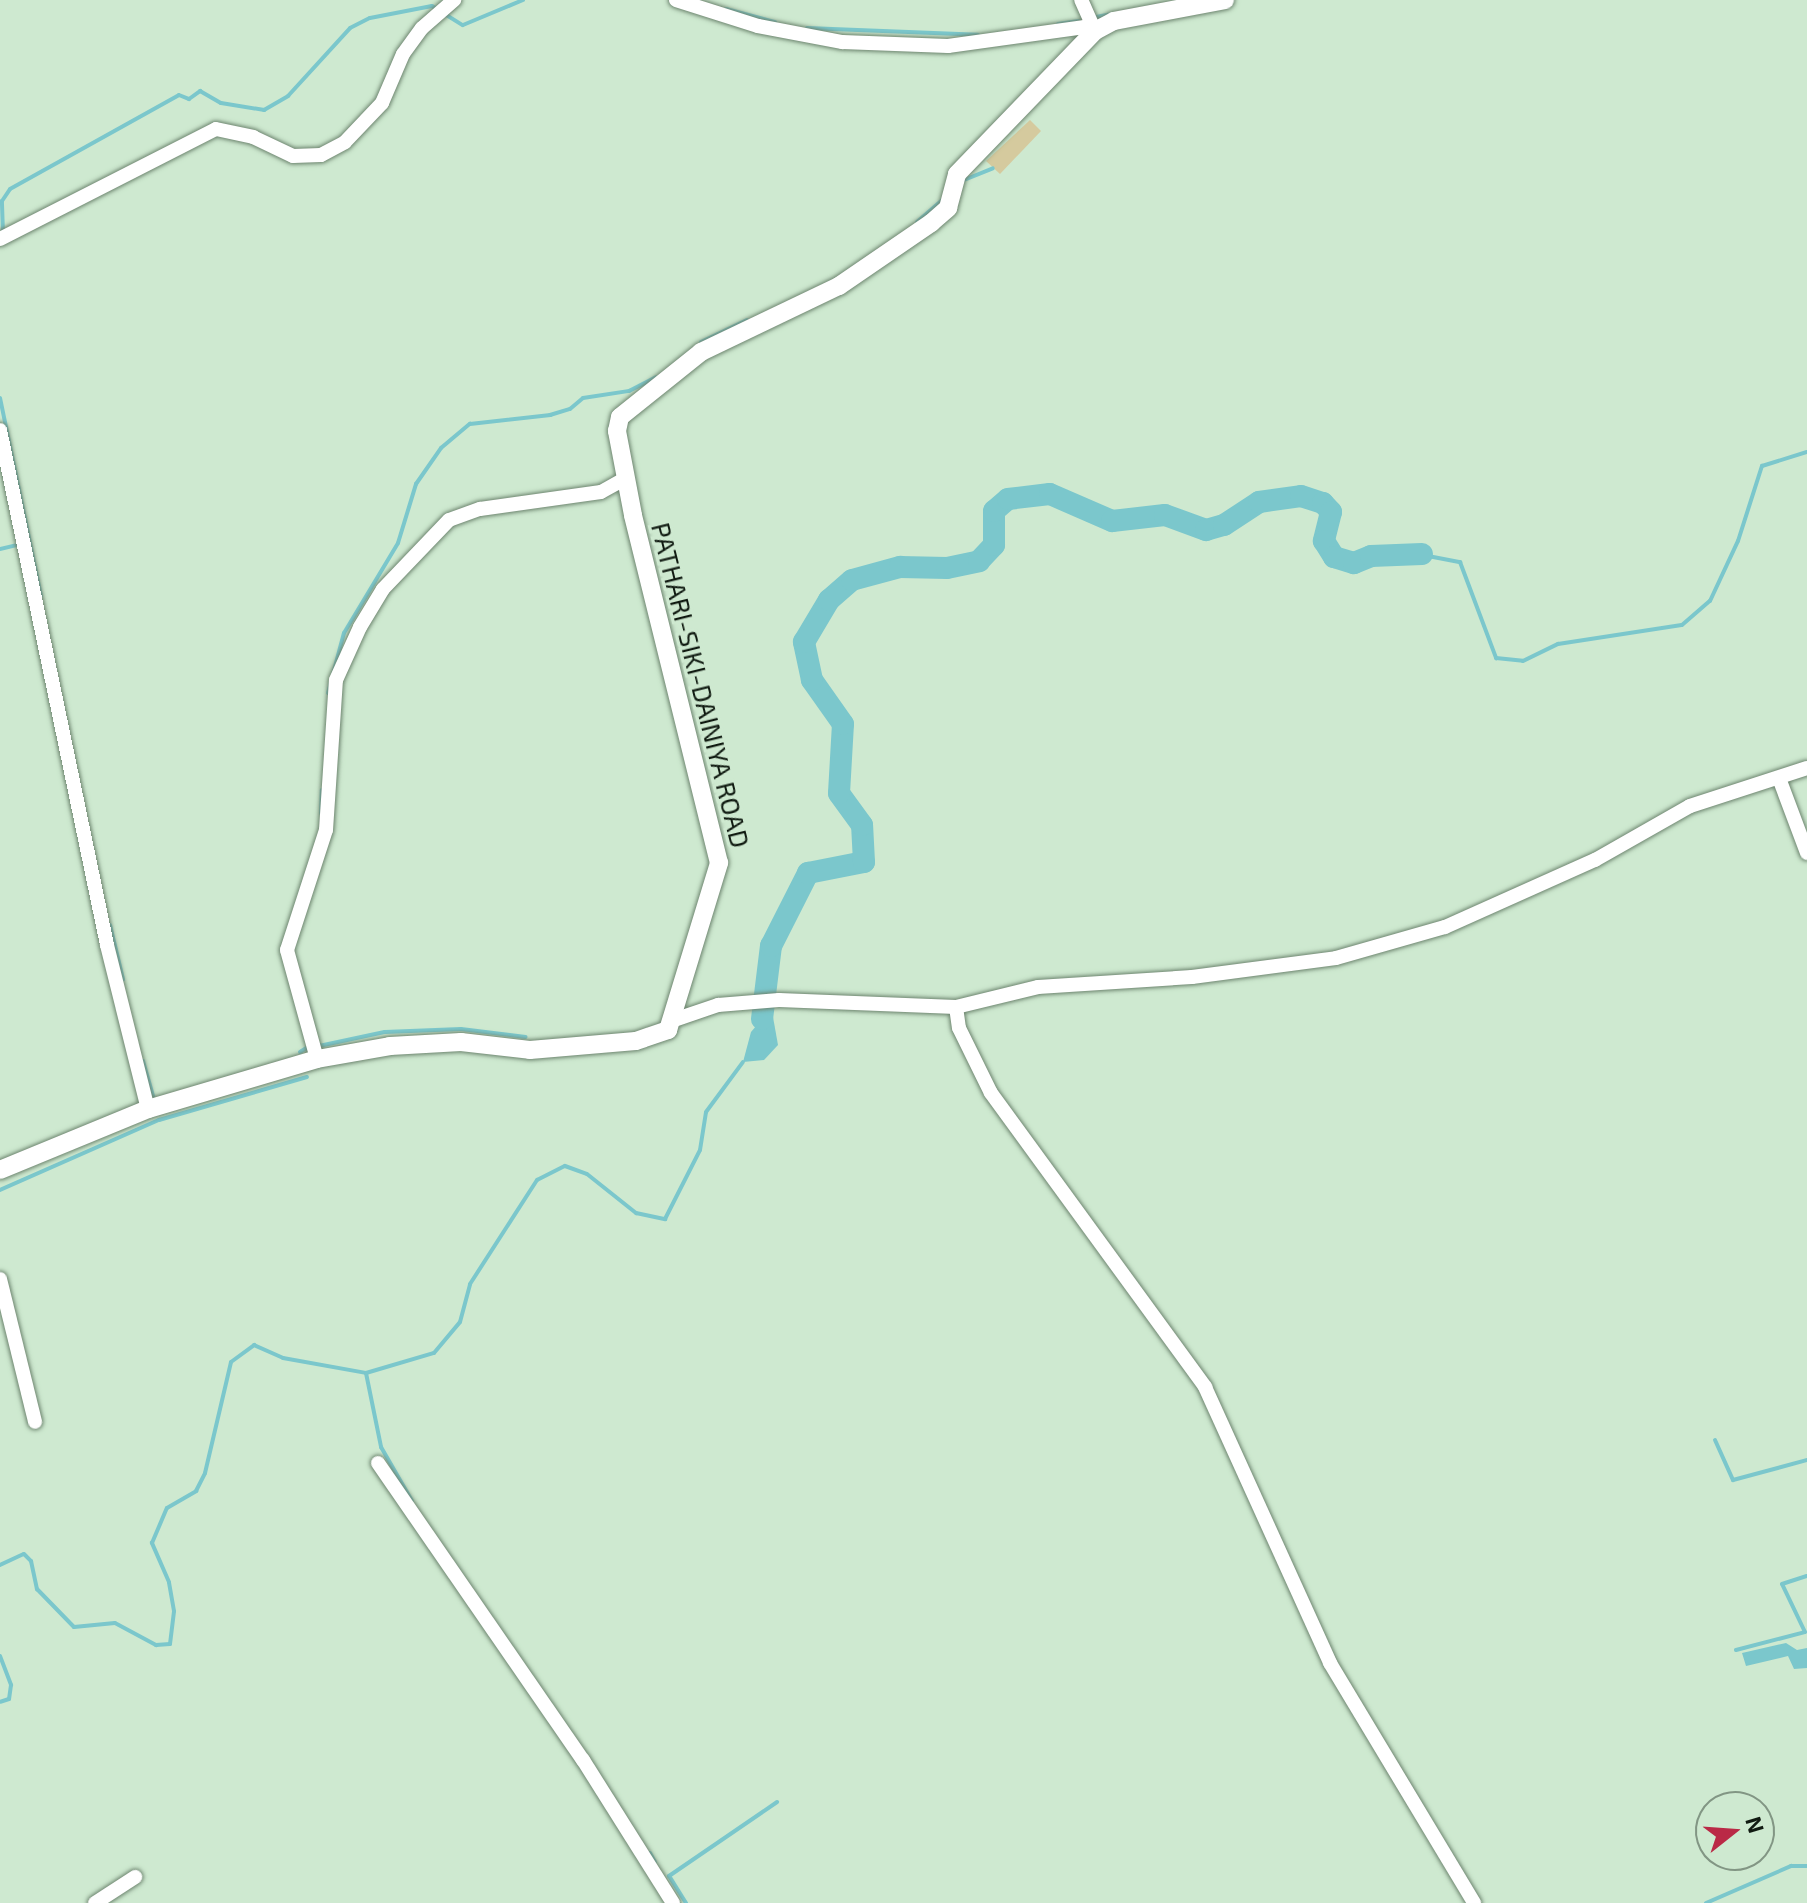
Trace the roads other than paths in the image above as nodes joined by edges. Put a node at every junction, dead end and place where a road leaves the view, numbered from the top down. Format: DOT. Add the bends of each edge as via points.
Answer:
graph roads {
  1 [pos="454,0"];
  2 [pos="676,0"];
  3 [pos="1081,0"];
  4 [pos="1225,0"];
  5 [pos="1095,31"];
  6 [pos="0,239"];
  7 [pos="0,430"];
  8 [pos="626,478"];
  9 [pos="1807,768"];
  10 [pos="1779,778"];
  11 [pos="1807,853"];
  12 [pos="956,1007"];
  13 [pos="671,1021"];
  14 [pos="317,1059"];
  15 [pos="148,1109"];
  16 [pos="0,1170"];
  17 [pos="0,1279"];
  18 [pos="35,1422"];
  19 [pos="378,1463"];
  20 [pos="135,1877"];
  21 [pos="95,1903"];
  22 [pos="673,1903"];
  23 [pos="1474,1903"];
  1 -- 6 [label="street" via="422,28 403,54 382,103 345,142 321,155 293,156 253,137 216,129"];
  2 -- 5 [label="street" via="758,26 842,42 948,46 1085,27"];
  3 -- 5 [label="street"];
  4 -- 5 [label="main road, PATHARI-SIKI-DAINIYA ROAD" via="1114,21"];
  5 -- 8 [label="main road, PATHARI-SIKI-DAINIYA ROAD" via="957,174 948,208 931,223 839,286 701,352 629,405 617,431"];
  7 -- 15 [label="street" via="107,945"];
  8 -- 13 [label="main road, PATHARI-SIKI-DAINIYA ROAD" via="719,863"];
  8 -- 14 [label="street" via="614,489 480,509 449,520 392,579 360,627 336,680 326,830 287,950"];
  9 -- 10 [label="street"];
  10 -- 11 [label="street"];
  10 -- 12 [label="street" via="1690,806 1560,876 1445,927 1385,945 1336,958 1192,977 1038,987"];
  12 -- 13 [label="street" via="779,1000 718,1005"];
  12 -- 23 [label="street" via="959,1028 991,1093 1205,1387 1330,1663"];
  13 -- 14 [label="main road" via="668,1030 636,1041 530,1050 461,1042 422,1044"];
  14 -- 15 [label="main road"];
  15 -- 16 [label="main road"];
  17 -- 18 [label="street"];
  19 -- 22 [label="street" via="583,1760"];
  20 -- 21 [label="street"];
}
